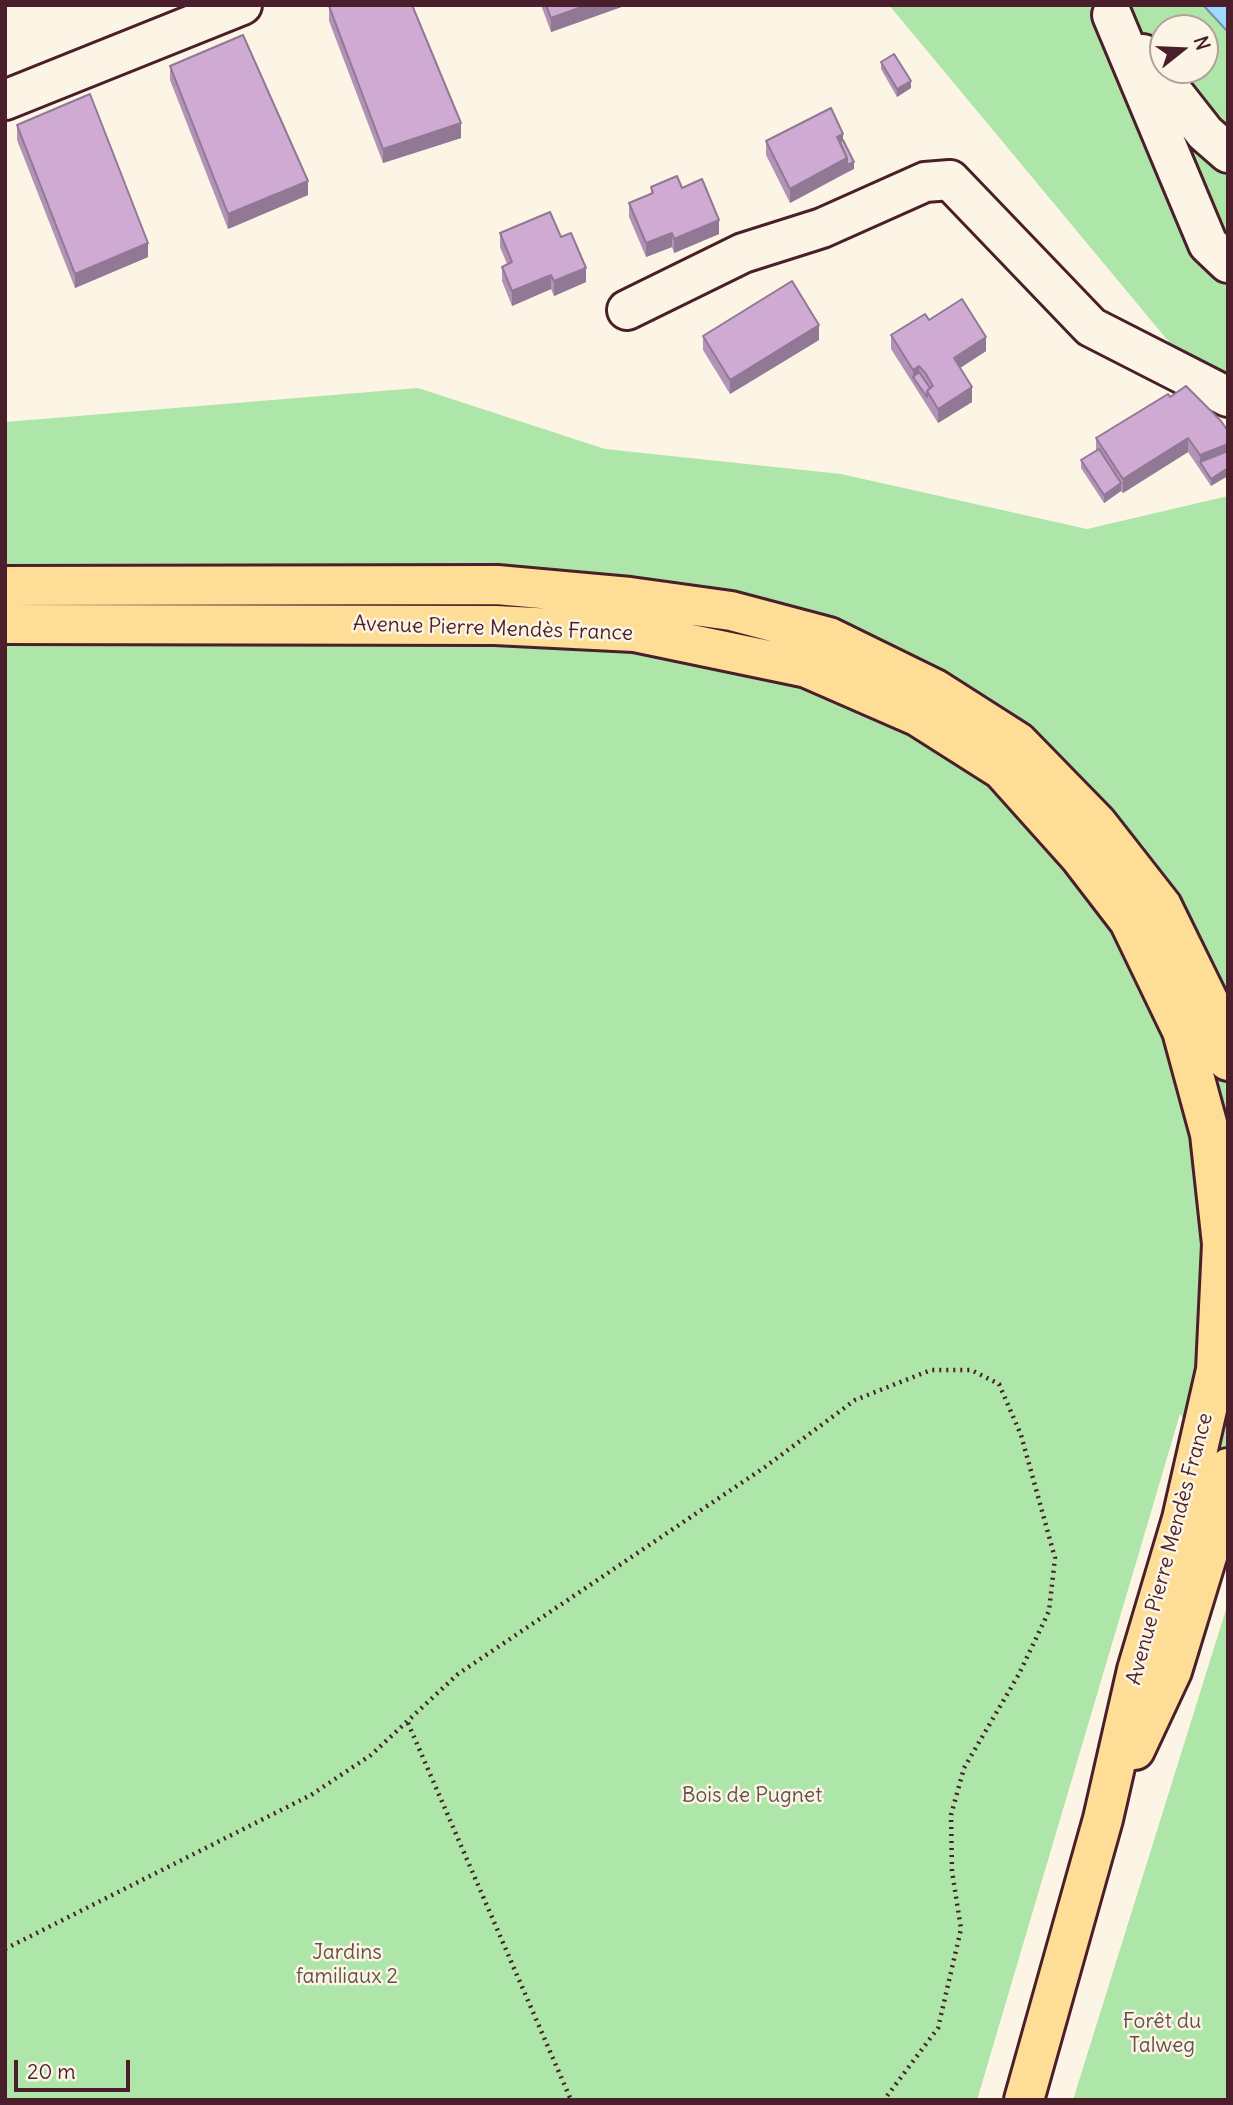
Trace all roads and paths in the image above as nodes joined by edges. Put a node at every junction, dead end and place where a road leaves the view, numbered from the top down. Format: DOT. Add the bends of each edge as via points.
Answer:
graph roads {
  1 [pos="242,5"];
  2 [pos="1108,10"];
  3 [pos="5,100"];
  4 [pos="1228,153"];
  5 [pos="1228,263"];
  6 [pos="627,310"];
  7 [pos="1228,397"];
  8 [pos="5,586"];
  9 [pos="5,624"];
  10 [pos="1228,1061"];
  11 [pos="1228,1468"];
  12 [pos="408,1723"];
  13 [pos="1104,1819"];
  14 [pos="5,1950"];
  15 [pos="571,2100"];
  16 [pos="884,2100"];
  17 [pos="1024,2100"];
  1 -- 3 [label="street"];
  2 -- 4 [label="street" via="1205,133"];
  2 -- 5 [label="street" via="1208,244"];
  6 -- 7 [label="street" via="743,253 822,228 925,182 950,180 1091,327"];
  8 -- 10 [label="main road, Avenue Pierre Mendès France" via="497,585 731,611 829,637 935,689 1018,742 1097,823 1162,906 1217,1018"];
  9 -- 13 [label="main road, Avenue Pierre Mendès France" via="468,625 634,632 807,668 917,716 1002,770 1079,856 1129,921 1182,1031 1210,1134 1222,1244 1216,1370 1182,1519 1137,1670"];
  11 -- 13 [label="main road, Avenue Pierre Mendès France" via="1216,1527 1172,1671"];
  12 -- 14 [label="path" via="371,1755 311,1795"];
  12 -- 15 [label="path"];
  12 -- 16 [label="path" via="458,1674 765,1467 855,1400 931,1370 971,1370 999,1384 1024,1447 1055,1558 1049,1611 1019,1674 964,1768 951,1815 952,1871 961,1929 938,2028"];
  13 -- 17 [label="main road, Avenue Pierre Mendès France"];
}
